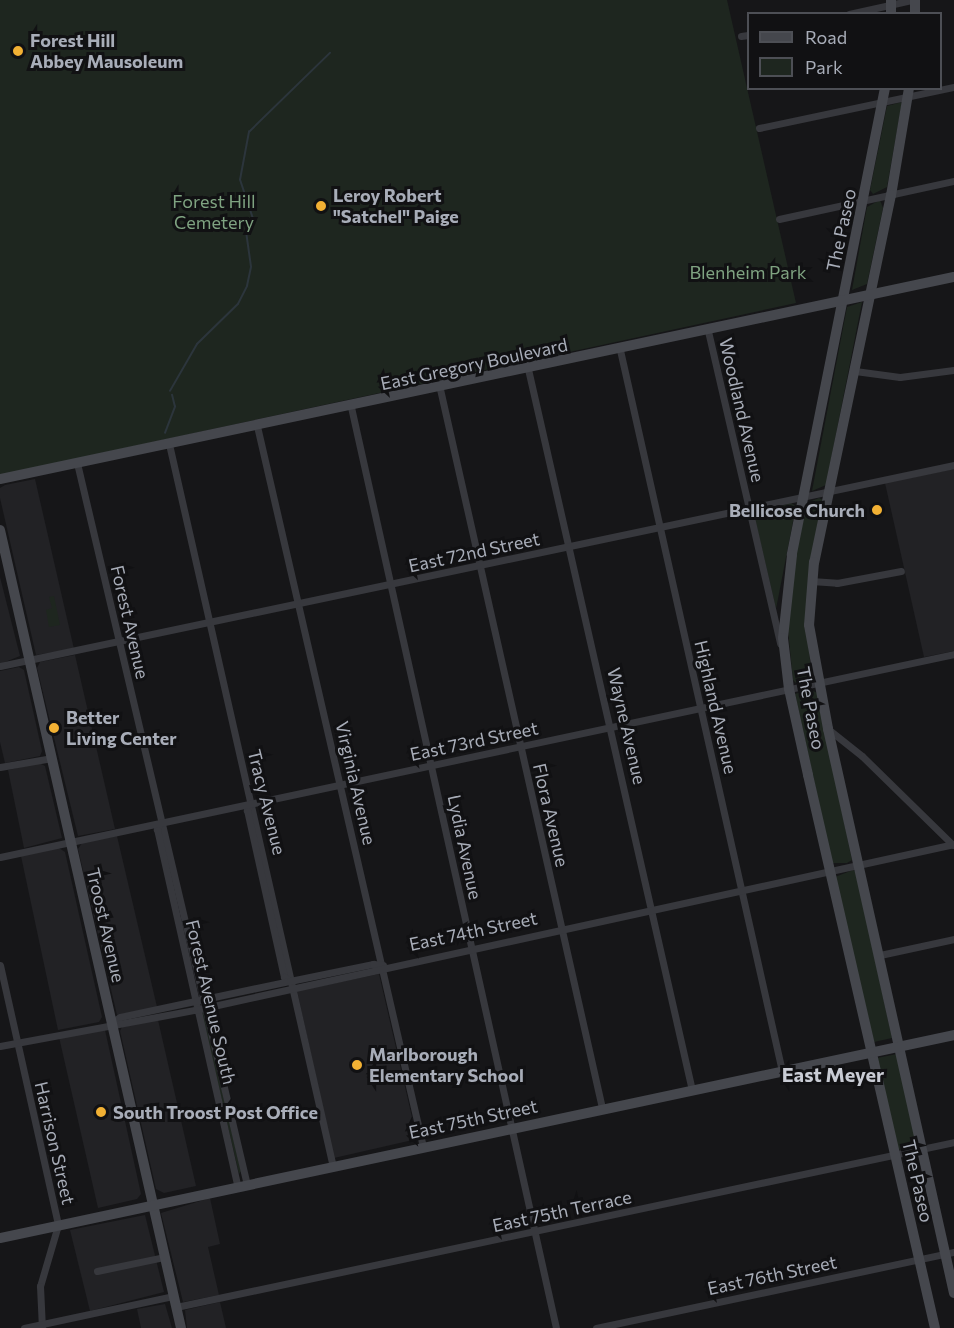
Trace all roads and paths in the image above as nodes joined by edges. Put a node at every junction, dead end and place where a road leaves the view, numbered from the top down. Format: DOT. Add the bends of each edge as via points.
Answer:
graph roads {
  1 [pos="914,0"];
  2 [pos="891,6"];
  3 [pos="860,12"];
  4 [pos="885,90"];
  5 [pos="932,90"];
  6 [pos="909,93"];
  7 [pos="883,102"];
  8 [pos="759,128"];
  9 [pos="954,181"];
  10 [pos="891,195"];
  11 [pos="864,201"];
  12 [pos="779,219"];
  13 [pos="954,277"];
  14 [pos="871,295"];
  15 [pos="843,301"];
  16 [pos="708,331"];
  17 [pos="620,350"];
  18 [pos="528,369"];
  19 [pos="954,370"];
  20 [pos="855,371"];
  21 [pos="440,388"];
  22 [pos="351,407"];
  23 [pos="257,426"];
  24 [pos="169,444"];
  25 [pos="77,464"];
  26 [pos="954,465"];
  27 [pos="0,479"];
  28 [pos="830,492"];
  29 [pos="803,497"];
  30 [pos="749,508"];
  31 [pos="660,526"];
  32 [pos="0,530"];
  33 [pos="570,546"];
  34 [pos="480,566"];
  35 [pos="901,571"];
  36 [pos="5,572"];
  37 [pos="811,581"];
  38 [pos="392,585"];
  39 [pos="300,605"];
  40 [pos="209,623"];
  41 [pos="120,642"];
  42 [pos="954,654"];
  43 [pos="29,660"];
  44 [pos="0,666"];
  45 [pos="787,672"];
  46 [pos="818,683"];
  47 [pos="789,689"];
  48 [pos="701,709"];
  49 [pos="613,727"];
  50 [pos="828,729"];
  51 [pos="521,747"];
  52 [pos="51,758"];
  53 [pos="432,765"];
  54 [pos="0,767"];
  55 [pos="341,785"];
  56 [pos="250,804"];
  57 [pos="160,823"];
  58 [pos="71,842"];
  59 [pos="953,845"];
  60 [pos="0,857"];
  61 [pos="859,864"];
  62 [pos="831,870"];
  63 [pos="741,890"];
  64 [pos="652,909"];
  65 [pos="561,928"];
  66 [pos="954,939"];
  67 [pos="472,947"];
  68 [pos="880,955"];
  69 [pos="0,965"];
  70 [pos="383,965"];
  71 [pos="291,984"];
  72 [pos="206,1003"];
  73 [pos="196,1005"];
  74 [pos="111,1022"];
  75 [pos="954,1035"];
  76 [pos="17,1043"];
  77 [pos="0,1046"];
  78 [pos="901,1046"];
  79 [pos="871,1052"];
  80 [pos="782,1071"];
  81 [pos="692,1090"];
  82 [pos="602,1108"];
  83 [pos="511,1128"];
  84 [pos="954,1142"];
  85 [pos="423,1147"];
  86 [pos="922,1149"];
  87 [pos="895,1155"];
  88 [pos="333,1167"];
  89 [pos="242,1186"];
  90 [pos="153,1205"];
  91 [pos="58,1225"];
  92 [pos="535,1232"];
  93 [pos="0,1238"];
  94 [pos="949,1253"];
  95 [pos="164,1257"];
  96 [pos="919,1259"];
  97 [pos="97,1271"];
  98 [pos="954,1293"];
  99 [pos="175,1302"];
  100 [pos="42,1326"];
  101 [pos="24,1328"];
  102 [pos="181,1328"];
  103 [pos="556,1328"];
  104 [pos="596,1328"];
  105 [pos="935,1328"];
  1 -- 2 [label="street"];
  2 -- 3 [label="street"];
  4 -- 7 [label="main road, The Paseo"];
  5 -- 6 [label="street"];
  6 -- 7 [label="street"];
  6 -- 10 [label="main road, The Paseo"];
  7 -- 8 [label="street"];
  7 -- 11 [label="main road, The Paseo"];
  9 -- 10 [label="street"];
  10 -- 11 [label="street"];
  10 -- 14 [label="main road, The Paseo"];
  11 -- 12 [label="street"];
  11 -- 15 [label="main road, The Paseo"];
  13 -- 14 [label="main road, East Gregory Boulevard"];
  14 -- 15 [label="main road, East Gregory Boulevard"];
  14 -- 20 [label="main road, The Paseo"];
  15 -- 16 [label="main road, East Gregory Boulevard"];
  15 -- 29 [label="main road, The Paseo"];
  16 -- 17 [label="main road, East Gregory Boulevard"];
  16 -- 30 [label="street, Woodland Avenue"];
  17 -- 18 [label="main road, East Gregory Boulevard"];
  17 -- 31 [label="street, Highland Avenue"];
  18 -- 21 [label="main road, East Gregory Boulevard"];
  18 -- 33 [label="street, Wayne Avenue"];
  19 -- 20 [label="street" via="900,377"];
  20 -- 28 [label="main road, The Paseo"];
  21 -- 22 [label="main road, East Gregory Boulevard"];
  21 -- 34 [label="street, Flora Avenue"];
  22 -- 23 [label="main road, East Gregory Boulevard"];
  22 -- 38 [label="street, Lydia Avenue"];
  23 -- 24 [label="main road, East Gregory Boulevard"];
  23 -- 39 [label="street, Virginia Avenue"];
  24 -- 25 [label="main road, East Gregory Boulevard"];
  24 -- 40 [label="street, Tracy Avenue"];
  25 -- 27 [label="main road, East Gregory Boulevard"];
  25 -- 41 [label="street, Forest Avenue"];
  26 -- 28 [label="street, East 72nd Street"];
  28 -- 29 [label="street, East 72nd Street"];
  28 -- 37 [label="main road, The Paseo"];
  29 -- 30 [label="street, East 72nd Street"];
  29 -- 45 [label="main road, The Paseo" via="786,591"];
  30 -- 31 [label="street, East 72nd Street"];
  30 -- 45 [label="street, Woodland Avenue"];
  31 -- 33 [label="street, East 72nd Street"];
  31 -- 48 [label="street, Highland Avenue"];
  32 -- 36 [label="main road, Troost Avenue"];
  33 -- 34 [label="street, East 72nd Street"];
  33 -- 49 [label="street, Wayne Avenue"];
  34 -- 38 [label="street, East 72nd Street"];
  34 -- 51 [label="street, Flora Avenue"];
  35 -- 37 [label="street" via="837,583"];
  36 -- 43 [label="main road, Troost Avenue"];
  37 -- 46 [label="main road, The Paseo" via="809,625"];
  38 -- 39 [label="street, East 72nd Street"];
  38 -- 53 [label="street, Lydia Avenue"];
  39 -- 40 [label="street, East 72nd Street"];
  39 -- 55 [label="street, Virginia Avenue"];
  40 -- 41 [label="street, East 72nd Street"];
  40 -- 56 [label="street, Tracy Avenue"];
  41 -- 43 [label="street, East 72nd Street"];
  41 -- 57 [label="street, Forest Avenue"];
  42 -- 46 [label="street, East 73rd Street"];
  43 -- 44 [label="street, East 72nd Street"];
  43 -- 52 [label="main road, Troost Avenue"];
  45 -- 47 [label="main road, The Paseo"];
  46 -- 47 [label="street, East 73rd Street"];
  46 -- 50 [label="main road, The Paseo"];
  47 -- 48 [label="street, East 73rd Street"];
  47 -- 62 [label="main road, The Paseo"];
  48 -- 49 [label="street, East 73rd Street"];
  48 -- 63 [label="street, Highland Avenue"];
  49 -- 51 [label="street, East 73rd Street"];
  49 -- 64 [label="street, Wayne Avenue"];
  50 -- 59 [label="street" via="862,756"];
  50 -- 61 [label="main road, The Paseo"];
  51 -- 53 [label="street, East 73rd Street"];
  51 -- 65 [label="street, Flora Avenue"];
  52 -- 54 [label="street"];
  52 -- 58 [label="main road, Troost Avenue"];
  53 -- 55 [label="street, East 73rd Street"];
  53 -- 67 [label="street, Lydia Avenue"];
  55 -- 56 [label="street, East 73rd Street"];
  55 -- 70 [label="street, Virginia Avenue"];
  56 -- 57 [label="street, East 73rd Street"];
  56 -- 71 [label="street, Tracy Avenue"];
  57 -- 58 [label="street, East 73rd Street"];
  57 -- 72 [label="street" via="165,827"];
  57 -- 73 [label="street, Forest Avenue South" via="157,829"];
  58 -- 60 [label="street, East 73rd Street"];
  58 -- 74 [label="main road, Troost Avenue"];
  59 -- 61 [label="street, East 74th Street"];
  61 -- 62 [label="street, East 74th Street"];
  61 -- 68 [label="main road, The Paseo"];
  62 -- 63 [label="street, East 74th Street"];
  62 -- 79 [label="main road, The Paseo"];
  63 -- 64 [label="street, East 74th Street"];
  63 -- 80 [label="street, Highland Avenue"];
  64 -- 65 [label="street, East 74th Street"];
  64 -- 81 [label="street, Wayne Avenue"];
  65 -- 67 [label="street, East 74th Street"];
  65 -- 82 [label="street, Flora Avenue"];
  66 -- 68 [label="street"];
  67 -- 70 [label="street, East 74th Street"];
  67 -- 83 [label="street, Lydia Avenue"];
  68 -- 78 [label="main road, The Paseo"];
  69 -- 76 [label="street, Harrison Street"];
  70 -- 71 [label="street, East 74th Street" via="373,963"];
  70 -- 85 [label="street, Virginia Avenue"];
  71 -- 72 [label="street, East 74th Street"];
  71 -- 88 [label="street, Tracy Avenue"];
  72 -- 73 [label="street, East 74th Street"];
  72 -- 89 [label="street"];
  73 -- 74 [label="street, East 74th Street" via="120,1017"];
  73 -- 89 [label="street, Forest Avenue South"];
  74 -- 76 [label="street"];
  74 -- 90 [label="main road, Troost Avenue"];
  75 -- 78 [label="main road, East 75th Street"];
  76 -- 77 [label="street"];
  76 -- 91 [label="street, Harrison Street"];
  78 -- 79 [label="main road, East 75th Street"];
  78 -- 86 [label="main road, The Paseo"];
  79 -- 80 [label="main road, East 75th Street"];
  79 -- 87 [label="main road, The Paseo"];
  80 -- 81 [label="main road, East 75th Street"];
  81 -- 82 [label="main road, East 75th Street"];
  82 -- 83 [label="main road, East 75th Street"];
  83 -- 85 [label="main road, East 75th Street"];
  83 -- 92 [label="street, Lydia Avenue"];
  84 -- 86 [label="street, East 75th Terrace"];
  85 -- 88 [label="main road, East 75th Street"];
  86 -- 87 [label="street, East 75th Terrace"];
  86 -- 94 [label="main road, The Paseo"];
  87 -- 92 [label="street, East 75th Terrace"];
  87 -- 96 [label="main road, The Paseo"];
  88 -- 89 [label="main road, East 75th Street"];
  89 -- 90 [label="main road, East 75th Street"];
  90 -- 91 [label="main road, East 75th Street"];
  90 -- 95 [label="main road, Troost Avenue"];
  91 -- 93 [label="main road, East 75th Street"];
  91 -- 100 [label="street, Harrison Street" via="40,1286"];
  92 -- 99 [label="street, East 75th Terrace"];
  92 -- 103 [label="street, Lydia Avenue"];
  94 -- 96 [label="street, East 76th Street"];
  94 -- 98 [label="main road, The Paseo"];
  95 -- 97 [label="street"];
  95 -- 99 [label="main road, Troost Avenue"];
  96 -- 104 [label="street, East 76th Street"];
  96 -- 105 [label="main road, The Paseo"];
  99 -- 100 [label="street, East 75th Terrace"];
  99 -- 102 [label="main road, Troost Avenue"];
  100 -- 101 [label="street, East 75th Terrace"];
}
